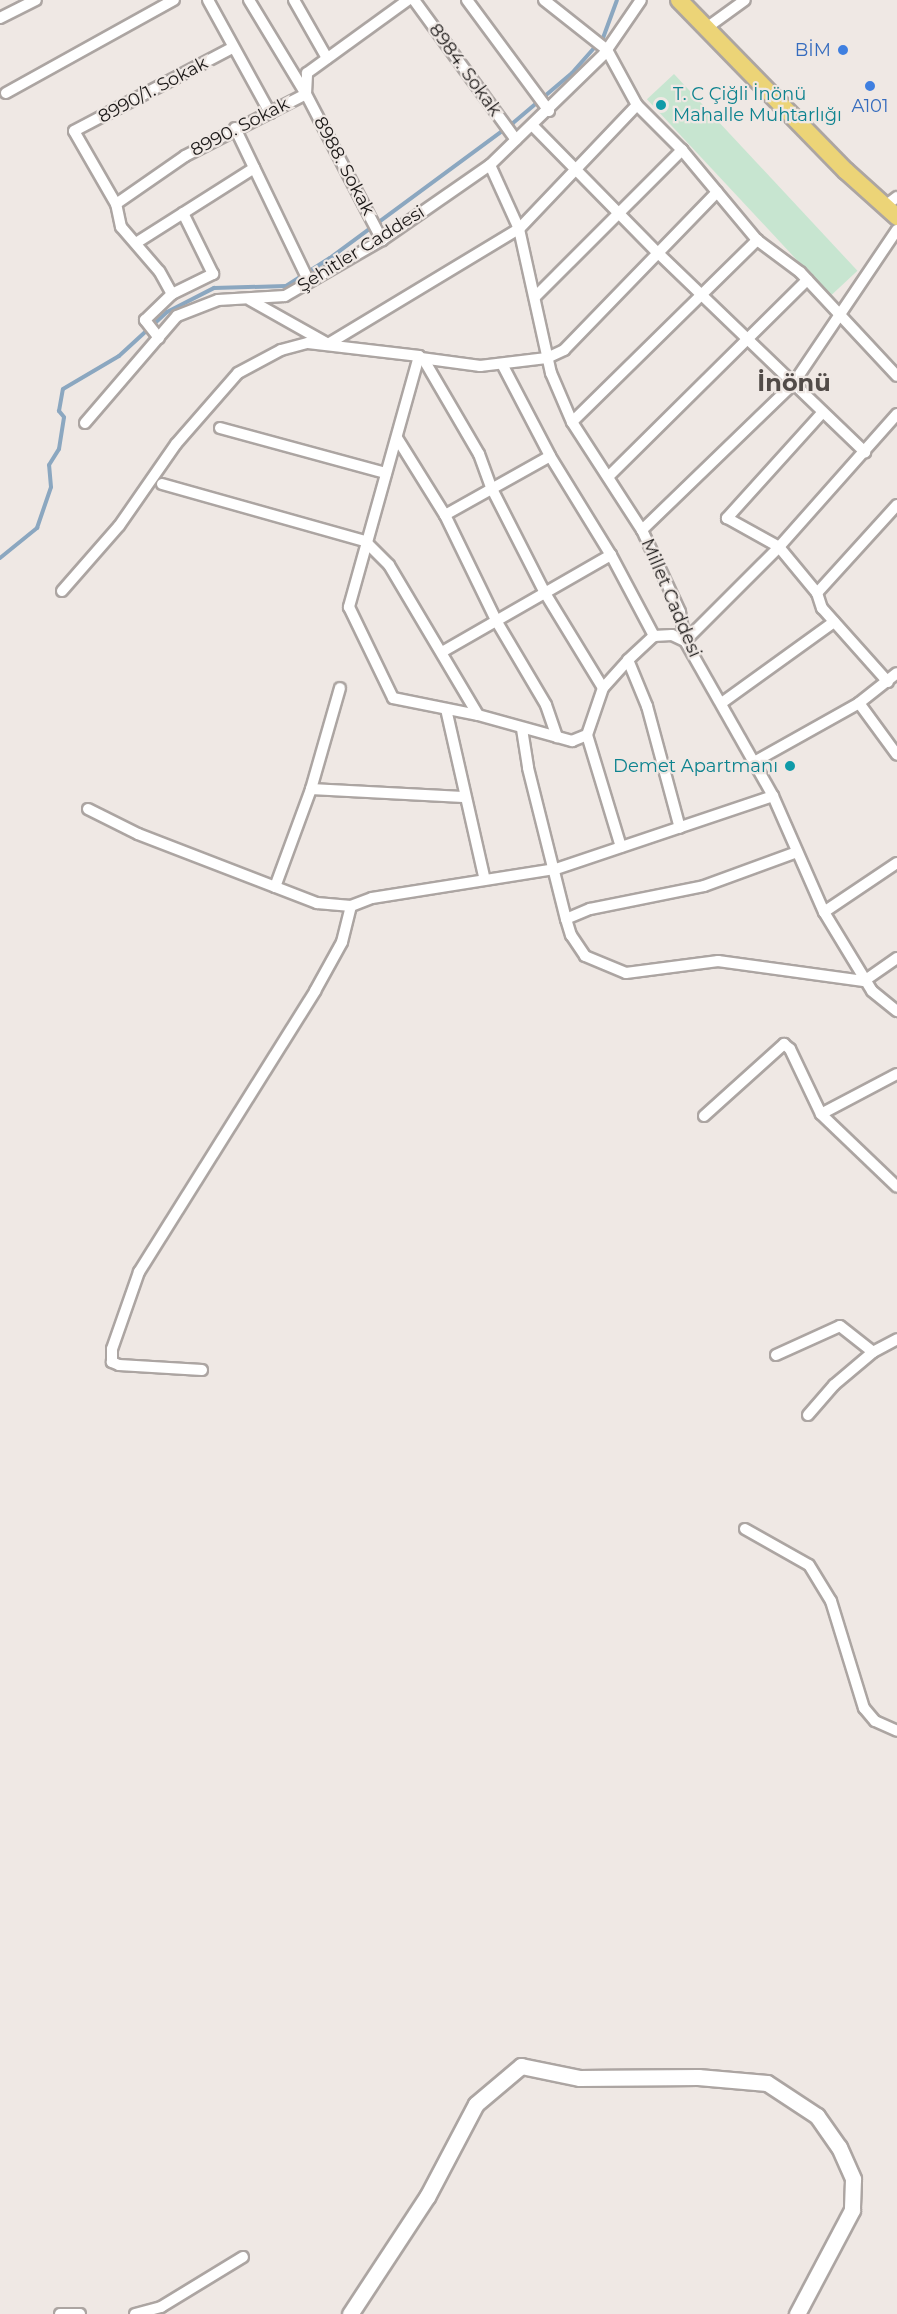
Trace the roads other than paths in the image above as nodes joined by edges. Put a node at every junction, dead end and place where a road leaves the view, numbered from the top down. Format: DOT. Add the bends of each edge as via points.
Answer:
graph roads {
  1 [pos="36,0"];
  2 [pos="174,0"];
  3 [pos="208,0"];
  4 [pos="249,0"];
  5 [pos="294,0"];
  6 [pos="408,0"];
  7 [pos="414,0"];
  8 [pos="467,0"];
  9 [pos="544,0"];
  10 [pos="641,0"];
  11 [pos="679,0"];
  12 [pos="745,0"];
  13 [pos="391,5"];
  14 [pos="0,18"];
  15 [pos="705,29"];
  16 [pos="231,48"];
  17 [pos="607,50"];
  18 [pos="327,58"];
  19 [pos="6,93"];
  20 [pos="306,94"];
  21 [pos="637,105"];
  22 [pos="547,108"];
  23 [pos="270,113"];
  24 [pos="532,125"];
  25 [pos="235,128"];
  26 [pos="514,137"];
  27 [pos="682,150"];
  28 [pos="490,165"];
  29 [pos="254,168"];
  30 [pos="577,168"];
  31 [pos="717,192"];
  32 [pos="116,204"];
  33 [pos="893,207"];
  34 [pos="183,213"];
  35 [pos="618,213"];
  36 [pos="519,229"];
  37 [pos="897,230"];
  38 [pos="382,240"];
  39 [pos="757,240"];
  40 [pos="136,243"];
  41 [pos="657,252"];
  42 [pos="308,279"];
  43 [pos="807,280"];
  44 [pos="172,294"];
  45 [pos="702,296"];
  46 [pos="535,297"];
  47 [pos="250,300"];
  48 [pos="842,316"];
  49 [pos="157,336"];
  50 [pos="748,339"];
  51 [pos="328,344"];
  52 [pos="422,358"];
  53 [pos="547,358"];
  54 [pos="502,364"];
  55 [pos="897,376"];
  56 [pos="793,384"];
  57 [pos="822,412"];
  58 [pos="897,414"];
  59 [pos="572,422"];
  60 [pos="85,423"];
  61 [pos="220,428"];
  62 [pos="397,438"];
  63 [pos="865,452"];
  64 [pos="550,456"];
  65 [pos="386,473"];
  66 [pos="609,476"];
  67 [pos="162,484"];
  68 [pos="492,489"];
  69 [pos="897,505"];
  70 [pos="445,515"];
  71 [pos="642,530"];
  72 [pos="365,541"];
  73 [pos="779,547"];
  74 [pos="611,555"];
  75 [pos="62,591"];
  76 [pos="545,593"];
  77 [pos="817,593"];
  78 [pos="497,622"];
  79 [pos="834,622"];
  80 [pos="654,636"];
  81 [pos="685,641"];
  82 [pos="442,652"];
  83 [pos="628,660"];
  84 [pos="897,672"];
  85 [pos="888,682"];
  86 [pos="340,688"];
  87 [pos="603,688"];
  88 [pos="723,702"];
  89 [pos="859,703"];
  90 [pos="446,709"];
  91 [pos="478,715"];
  92 [pos="522,729"];
  93 [pos="587,735"];
  94 [pos="557,737"];
  95 [pos="897,755"];
  96 [pos="754,762"];
  97 [pos="311,789"];
  98 [pos="773,796"];
  99 [pos="463,797"];
  100 [pos="88,809"];
  101 [pos="680,828"];
  102 [pos="621,847"];
  103 [pos="796,852"];
  104 [pos="897,863"];
  105 [pos="556,869"];
  106 [pos="485,880"];
  107 [pos="275,887"];
  108 [pos="351,906"];
  109 [pos="824,912"];
  110 [pos="566,919"];
  111 [pos="897,958"];
  112 [pos="864,981"];
  113 [pos="897,1011"];
  114 [pos="897,1074"];
  115 [pos="820,1114"];
  116 [pos="704,1116"];
  117 [pos="897,1187"];
  118 [pos="897,1339"];
  119 [pos="873,1352"];
  120 [pos="776,1355"];
  121 [pos="202,1370"];
  122 [pos="808,1415"];
  123 [pos="745,1529"];
  124 [pos="897,1731"];
  125 [pos="243,2257"];
  126 [pos="60,2314"];
  127 [pos="80,2314"];
  128 [pos="135,2314"];
  129 [pos="350,2314"];
  130 [pos="798,2314"];
  1 -- 14 [label="street"];
  2 -- 19 [label="street"];
  3 -- 16 [label="street"];
  4 -- 20 [label="street, 8988. Sokak"];
  5 -- 18 [label="street"];
  6 -- 13 [label="street, 8990. Sokak"];
  7 -- 26 [label="street, 8984. Sokak"];
  8 -- 22 [label="street"];
  9 -- 17 [label="street"];
  10 -- 17 [label="street, Şehitler Caddesi"];
  11 -- 15 [label="main road"];
  12 -- 15 [label="street"];
  13 -- 18 [label="street, 8990. Sokak"];
  15 -- 33 [label="main road"];
  16 -- 23 [label="street"];
  16 -- 32 [label="street, 8990/1. Sokak" via="74,131"];
  17 -- 21 [label="street"];
  17 -- 22 [label="street, Şehitler Caddesi"];
  18 -- 20 [label="street, 8990. Sokak" via="307,73"];
  20 -- 23 [label="street, 8990. Sokak"];
  20 -- 38 [label="street, 8988. Sokak"];
  21 -- 27 [label="street"];
  21 -- 30 [label="street"];
  22 -- 24 [label="street, Şehitler Caddesi"];
  23 -- 25 [label="street, 8990. Sokak"];
  24 -- 26 [label="street, Şehitler Caddesi"];
  24 -- 30 [label="street"];
  25 -- 29 [label="street"];
  25 -- 32 [label="street, 8990. Sokak" via="185,156"];
  26 -- 28 [label="street, Şehitler Caddesi"];
  27 -- 31 [label="street"];
  27 -- 35 [label="street"];
  28 -- 36 [label="street, Millet Caddesi"];
  28 -- 38 [label="street, Şehitler Caddesi"];
  29 -- 34 [label="street"];
  29 -- 42 [label="street"];
  30 -- 35 [label="street"];
  30 -- 36 [label="street"];
  31 -- 39 [label="street"];
  31 -- 41 [label="street"];
  32 -- 40 [label="street" via="120,227"];
  34 -- 40 [label="street"];
  34 -- 44 [label="street" via="213,274"];
  35 -- 41 [label="street"];
  35 -- 46 [label="street"];
  36 -- 46 [label="street, Millet Caddesi"];
  36 -- 51 [label="street"];
  37 -- 48 [label="street"];
  38 -- 42 [label="street, Şehitler Caddesi"];
  39 -- 43 [label="street"];
  39 -- 45 [label="street"];
  40 -- 44 [label="street"];
  41 -- 45 [label="street"];
  41 -- 53 [label="street" via="579,336"];
  42 -- 47 [label="street, Şehitler Caddesi" via="285,296"];
  43 -- 48 [label="street"];
  43 -- 50 [label="street"];
  44 -- 49 [label="street" via="146,321"];
  45 -- 50 [label="street"];
  45 -- 59 [label="street"];
  46 -- 53 [label="street, Millet Caddesi"];
  47 -- 49 [label="street, Şehitler Caddesi" via="218,300 177,316"];
  47 -- 51 [label="street"];
  48 -- 55 [label="street"];
  48 -- 56 [label="street"];
  49 -- 60 [label="street, Şehitler Caddesi"];
  50 -- 56 [label="street"];
  50 -- 66 [label="street"];
  51 -- 52 [label="street"];
  51 -- 75 [label="street" via="281,350 238,373 176,444 119,526"];
  52 -- 54 [label="street"];
  52 -- 62 [label="street"];
  52 -- 68 [label="street" via="479,454"];
  53 -- 54 [label="street"];
  53 -- 59 [label="street, Millet Caddesi"];
  54 -- 64 [label="street"];
  56 -- 57 [label="street"];
  56 -- 71 [label="street"];
  57 -- 63 [label="street"];
  57 -- 73 [label="street" via="727,518"];
  58 -- 63 [label="street"];
  59 -- 66 [label="street, Millet Caddesi"];
  61 -- 65 [label="street"];
  62 -- 65 [label="street"];
  62 -- 70 [label="street"];
  63 -- 73 [label="street"];
  64 -- 68 [label="street"];
  64 -- 74 [label="street"];
  65 -- 72 [label="street"];
  66 -- 71 [label="street, Millet Caddesi"];
  67 -- 72 [label="street"];
  68 -- 70 [label="street"];
  68 -- 76 [label="street"];
  69 -- 77 [label="street"];
  70 -- 78 [label="street"];
  71 -- 81 [label="street, Millet Caddesi" via="680,612"];
  72 -- 82 [label="street" via="389,565"];
  72 -- 90 [label="street" via="349,608 375,663 393,698"];
  73 -- 77 [label="street"];
  73 -- 81 [label="street"];
  74 -- 76 [label="street"];
  74 -- 80 [label="street"];
  76 -- 78 [label="street"];
  76 -- 87 [label="street"];
  77 -- 79 [label="street" via="822,608"];
  78 -- 82 [label="street"];
  78 -- 94 [label="street" via="546,705"];
  79 -- 85 [label="street"];
  79 -- 88 [label="street"];
  80 -- 81 [label="street" via="672,635"];
  80 -- 83 [label="street"];
  81 -- 88 [label="street, Millet Caddesi"];
  82 -- 91 [label="street"];
  83 -- 87 [label="street"];
  83 -- 101 [label="street" via="647,706"];
  84 -- 85 [label="street"];
  85 -- 89 [label="street"];
  86 -- 97 [label="street"];
  87 -- 93 [label="street"];
  88 -- 96 [label="street, Millet Caddesi"];
  89 -- 95 [label="street"];
  89 -- 96 [label="street"];
  90 -- 91 [label="street"];
  90 -- 99 [label="street"];
  91 -- 92 [label="street"];
  92 -- 94 [label="street"];
  92 -- 105 [label="street" via="539,814"];
  93 -- 94 [label="street" via="572,741"];
  93 -- 102 [label="street"];
  96 -- 98 [label="street, Millet Caddesi"];
  97 -- 99 [label="street"];
  97 -- 107 [label="street"];
  98 -- 101 [label="street"];
  98 -- 103 [label="street, Millet Caddesi"];
  99 -- 106 [label="street"];
  100 -- 107 [label="street" via="138,834"];
  101 -- 102 [label="street"];
  102 -- 105 [label="street"];
  103 -- 109 [label="street, Millet Caddesi"];
  103 -- 110 [label="street" via="704,886 590,909"];
  104 -- 109 [label="street"];
  105 -- 106 [label="street"];
  105 -- 110 [label="street"];
  106 -- 108 [label="street" via="372,898"];
  107 -- 108 [label="street" via="317,903"];
  108 -- 121 [label="street" via="342,942 315,991 139,1272 112,1349 112,1362 119,1365"];
  109 -- 112 [label="street, Millet Caddesi"];
  110 -- 112 [label="street" via="585,956 626,974 718,961"];
  111 -- 112 [label="street"];
  112 -- 113 [label="street, Millet Caddesi"];
  114 -- 115 [label="street"];
  115 -- 116 [label="street" via="790,1049 784,1044"];
  115 -- 117 [label="street"];
  118 -- 119 [label="street"];
  119 -- 120 [label="street" via="840,1326"];
  119 -- 122 [label="street" via="834,1385"];
  123 -- 124 [label="street" via="809,1565 831,1601 864,1708 875,1721"];
  125 -- 128 [label="street" via="161,2307"];
  126 -- 127 [label="street"];
  129 -- 130 [label="street" via="427,2198 476,2104 521,2066 579,2078 698,2077 767,2083 817,2116 839,2147 853,2179 852,2210"];
}
